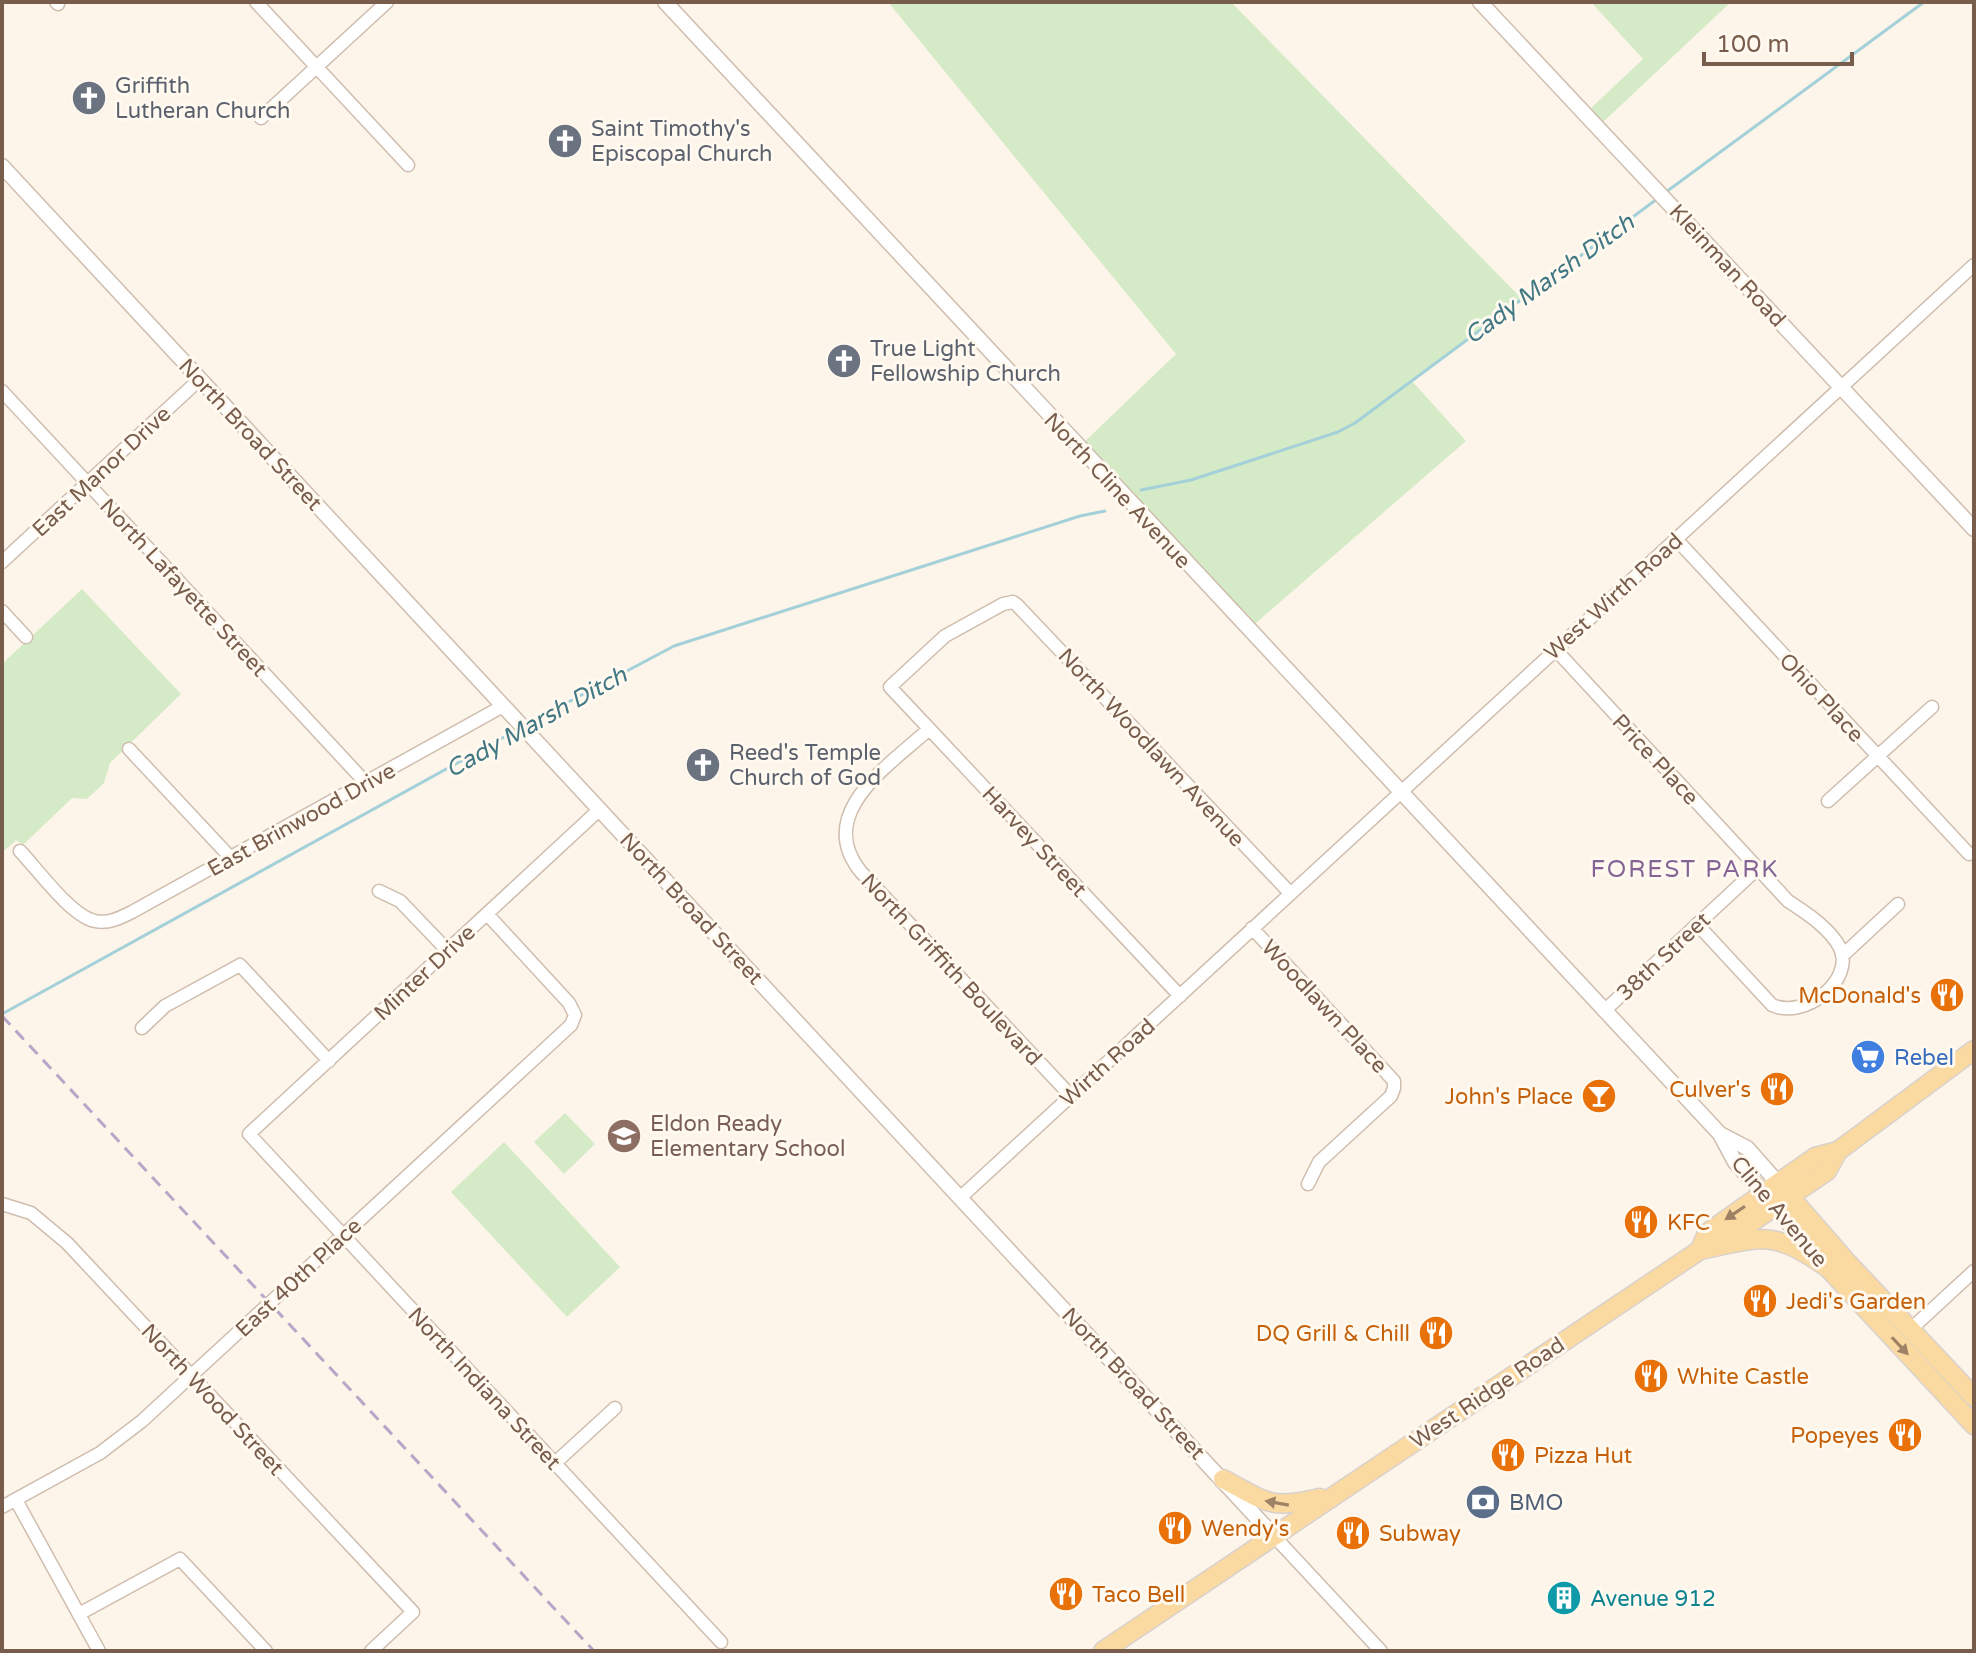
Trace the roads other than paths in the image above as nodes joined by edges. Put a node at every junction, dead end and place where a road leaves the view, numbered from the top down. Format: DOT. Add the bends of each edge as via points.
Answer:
graph roads {
  1 [pos="256,2"];
  2 [pos="387,2"];
  3 [pos="665,2"];
  4 [pos="1480,2"];
  5 [pos="316,67"];
  6 [pos="261,118"];
  7 [pos="408,165"];
  8 [pos="2,166"];
  9 [pos="1974,265"];
  10 [pos="200,379"];
  11 [pos="1841,386"];
  12 [pos="2,391"];
  13 [pos="87,483"];
  14 [pos="1974,529"];
  15 [pos="1676,539"];
  16 [pos="2,562"];
  17 [pos="2,611"];
  18 [pos="26,637"];
  19 [pos="1555,649"];
  20 [pos="890,687"];
  21 [pos="503,706"];
  22 [pos="1932,707"];
  23 [pos="929,729"];
  24 [pos="129,749"];
  25 [pos="1878,756"];
  26 [pos="366,783"];
  27 [pos="1399,792"];
  28 [pos="1828,801"];
  29 [pos="600,809"];
  30 [pos="20,851"];
  31 [pos="1969,854"];
  32 [pos="231,858"];
  33 [pos="1758,868"];
  34 [pos="379,891"];
  35 [pos="1290,893"];
  36 [pos="1898,904"];
  37 [pos="1507,907"];
  38 [pos="487,914"];
  39 [pos="1697,924"];
  40 [pos="1252,928"];
  41 [pos="447,950"];
  42 [pos="1842,956"];
  43 [pos="1180,996"];
  44 [pos="1604,1011"];
  45 [pos="142,1028"];
  46 [pos="1974,1050"];
  47 [pos="329,1061"];
  48 [pos="1070,1095"];
  49 [pos="249,1134"];
  50 [pos="1308,1184"];
  51 [pos="962,1196"];
  52 [pos="1777,1196"];
  53 [pos="2,1204"];
  54 [pos="343,1235"];
  55 [pos="1707,1248"];
  56 [pos="1828,1268"];
  57 [pos="1974,1271"];
  58 [pos="1911,1329"];
  59 [pos="191,1376"];
  60 [pos="1974,1397"];
  61 [pos="615,1408"];
  62 [pos="1974,1425"];
  63 [pos="555,1463"];
  64 [pos="1223,1479"];
  65 [pos="1334,1494"];
  66 [pos="16,1500"];
  67 [pos="2,1507"];
  68 [pos="1273,1535"];
  69 [pos="79,1614"];
  70 [pos="721,1642"];
  71 [pos="99,1651"];
  72 [pos="266,1651"];
  73 [pos="371,1651"];
  74 [pos="1103,1651"];
  75 [pos="1381,1651"];
  1 -- 5 [label="street"];
  2 -- 5 [label="street"];
  3 -- 27 [label="street, North Cline Avenue"];
  4 -- 11 [label="street, Kleinman Road"];
  5 -- 6 [label="street"];
  5 -- 7 [label="street"];
  8 -- 10 [label="street, North Broad Street"];
  9 -- 11 [label="street, West Wirth Road"];
  10 -- 13 [label="street, East Manor Drive"];
  10 -- 21 [label="street, North Broad Street"];
  11 -- 14 [label="street, Kleinman Road"];
  11 -- 15 [label="street, West Wirth Road"];
  12 -- 13 [label="street, North Lafayette Street"];
  13 -- 16 [label="street, East Manor Drive"];
  13 -- 26 [label="street, North Lafayette Street"];
  15 -- 19 [label="street, West Wirth Road"];
  15 -- 25 [label="street, Ohio Place"];
  17 -- 18 [label="street"];
  19 -- 27 [label="street, West Wirth Road"];
  19 -- 33 [label="street, Price Place"];
  20 -- 23 [label="street, Harvey Street"];
  20 -- 35 [label="street, North Woodlawn Avenue" via="945,636 1013,602"];
  21 -- 26 [label="street, East Brinwood Drive"];
  21 -- 29 [label="street, North Broad Street"];
  22 -- 25 [label="street"];
  23 -- 43 [label="street, Harvey Street"];
  23 -- 48 [label="street, North Griffith Boulevard" via="853,802 845,836 850,854 861,872"];
  24 -- 32 [label="street"];
  25 -- 28 [label="street"];
  25 -- 31 [label="street, Ohio Place"];
  26 -- 32 [label="street, East Brinwood Drive"];
  27 -- 35 [label="street, West Wirth Road"];
  27 -- 37 [label="street, North Cline Avenue"];
  29 -- 38 [label="street, Minter Drive"];
  29 -- 51 [label="street, North Broad Street"];
  30 -- 32 [label="street, East Brinwood Drive" via="75,910 96,921 132,912"];
  33 -- 39 [label="street, 38th Street"];
  33 -- 42 [label="street, Price Place" via="1788,901 1815,920"];
  34 -- 41 [label="street" via="400,901"];
  35 -- 40 [label="street, West Wirth Road"];
  36 -- 42 [label="street"];
  37 -- 44 [label="street, Cline Avenue"];
  38 -- 41 [label="street, Minter Drive"];
  38 -- 54 [label="street, East 40th Place" via="569,1003 574,1020"];
  39 -- 42 [label="street" via="1772,1005 1783,1010 1805,1007 1826,993"];
  39 -- 44 [label="street, 38th Street"];
  40 -- 43 [label="street, Wirth Road"];
  40 -- 50 [label="street, Woodlawn Place" via="1394,1084 1391,1096 1319,1162"];
  41 -- 47 [label="street, Minter Drive"];
  43 -- 48 [label="street, Wirth Road"];
  44 -- 52 [label="street, Cline Avenue" via="1720,1134 1735,1162"];
  45 -- 47 [label="street" via="165,1006 240,965"];
  46 -- 52 [label="main road, West Ridge Road" via="1838,1151 1827,1171"];
  47 -- 49 [label="street, Minter Drive"];
  48 -- 51 [label="street, Wirth Road"];
  49 -- 54 [label="street, North Indiana Street"];
  51 -- 64 [label="street, North Broad Street"];
  52 -- 55 [label="main road, West Ridge Road"];
  52 -- 56 [label="main road, Cline Avenue"];
  52 -- 58 [label="main road, Cline Avenue"];
  53 -- 59 [label="street, North Wood Street" via="31,1213 56,1232"];
  54 -- 59 [label="street, East 40th Place"];
  54 -- 63 [label="street, North Indiana Street"];
  55 -- 56 [label="main road" via="1772,1239 1801,1249"];
  55 -- 65 [label="main road, West Ridge Road"];
  56 -- 62 [label="main road, Cline Avenue, one-way"];
  57 -- 58 [label="street"];
  58 -- 60 [label="main road, Cline Avenue"];
  59 -- 66 [label="street, East 40th Place" via="114,1443"];
  59 -- 73 [label="street, North Wood Street" via="413,1612"];
  61 -- 63 [label="street"];
  63 -- 70 [label="street, North Indiana Street"];
  65 -- 64 [label="main road, one-way" via="1270,1504"];
  64 -- 68 [label="street, North Broad Street"];
  65 -- 68 [label="main road, West Ridge Road"];
  66 -- 67 [label="street, East 40th Place"];
  66 -- 69 [label="street"];
  68 -- 74 [label="main road, West Ridge Road"];
  68 -- 75 [label="street, North Broad Street"];
  69 -- 71 [label="street"];
  69 -- 72 [label="street" via="180,1559"];
}
